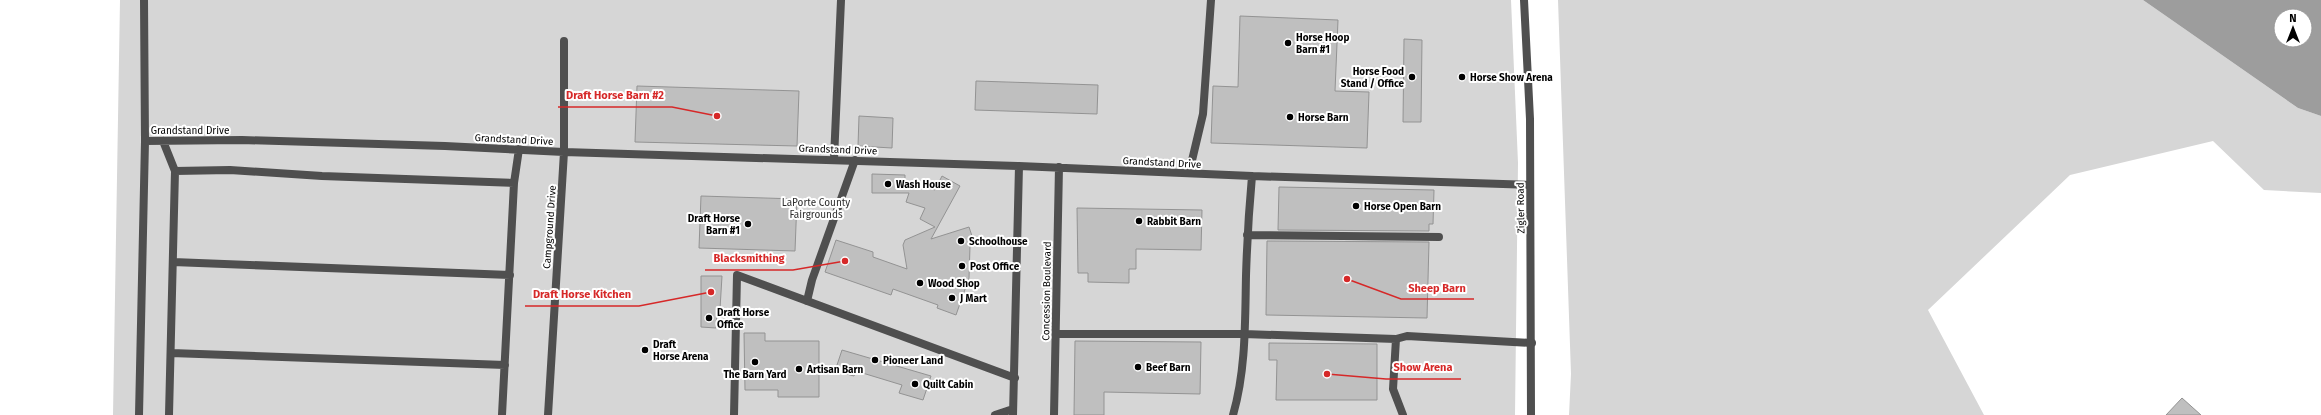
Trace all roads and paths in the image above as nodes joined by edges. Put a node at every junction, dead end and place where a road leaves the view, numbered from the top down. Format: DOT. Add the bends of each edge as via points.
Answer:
graph roads {
  1 [pos="144,0"];
  2 [pos="841,0"];
  3 [pos="1211,0"];
  4 [pos="1524,0"];
  5 [pos="564,41"];
  6 [pos="145,141"];
  7 [pos="163,141"];
  8 [pos="519,149"];
  9 [pos="564,152"];
  10 [pos="834,159"];
  11 [pos="855,160"];
  12 [pos="1019,166"];
  13 [pos="1059,167"];
  14 [pos="175,171"];
  15 [pos="1188,173"];
  16 [pos="1252,176"];
  17 [pos="514,183"];
  18 [pos="1530,185"];
  19 [pos="1247,235"];
  20 [pos="1439,237"];
  21 [pos="173,262"];
  22 [pos="510,274"];
  23 [pos="807,301"];
  24 [pos="1056,334"];
  25 [pos="1244,334"];
  26 [pos="1396,339"];
  27 [pos="1532,343"];
  28 [pos="171,353"];
  29 [pos="505,366"];
  30 [pos="1015,378"];
  31 [pos="1013,412"];
  32 [pos="139,415"];
  33 [pos="169,415"];
  34 [pos="502,415"];
  35 [pos="548,415"];
  36 [pos="734,415"];
  37 [pos="995,415"];
  38 [pos="1054,415"];
  39 [pos="1233,415"];
  40 [pos="1403,415"];
  41 [pos="1531,415"];
  1 -- 6 [label="street"];
  2 -- 10 [label="street"];
  3 -- 15 [label="street" via="1203,114"];
  4 -- 18 [label="street, Zigler Road" via="1530,119"];
  5 -- 9 [label="street, Campground Drive"];
  6 -- 7 [label="street, Grandstand Drive"];
  6 -- 32 [label="street"];
  7 -- 8 [label="street, Grandstand Drive" via="242,140"];
  7 -- 14 [label="street"];
  8 -- 9 [label="street, Grandstand Drive"];
  8 -- 17 [label="street"];
  9 -- 10 [label="street, Grandstand Drive"];
  9 -- 35 [label="street, Campground Drive"];
  10 -- 11 [label="street, Grandstand Drive"];
  11 -- 12 [label="street, Grandstand Drive"];
  11 -- 23 [label="street" via="812,280"];
  12 -- 13 [label="street, Grandstand Drive"];
  12 -- 30 [label="street"];
  13 -- 15 [label="street, Grandstand Drive"];
  13 -- 24 [label="street, Concession Boulevard"];
  14 -- 17 [label="street" via="230,170"];
  14 -- 21 [label="street"];
  15 -- 16 [label="street, Grandstand Drive"];
  16 -- 18 [label="street, Grandstand Drive"];
  16 -- 19 [label="street"];
  17 -- 22 [label="street"];
  18 -- 27 [label="street, Zigler Road"];
  19 -- 20 [label="street"];
  19 -- 25 [label="street"];
  21 -- 22 [label="street"];
  21 -- 28 [label="street"];
  22 -- 29 [label="street"];
  23 -- 30 [label="street"];
  23 -- 36 [label="street" via="737,275"];
  24 -- 25 [label="street"];
  24 -- 38 [label="street, Concession Boulevard"];
  25 -- 26 [label="street"];
  25 -- 39 [label="street" via="1240,392"];
  26 -- 27 [label="street" via="1407,336"];
  26 -- 40 [label="street" via="1393,389"];
  27 -- 41 [label="street, Zigler Road"];
  28 -- 29 [label="street"];
  28 -- 33 [label="street"];
  29 -- 34 [label="street"];
  30 -- 31 [label="street"];
  31 -- 37 [label="street"];
}
